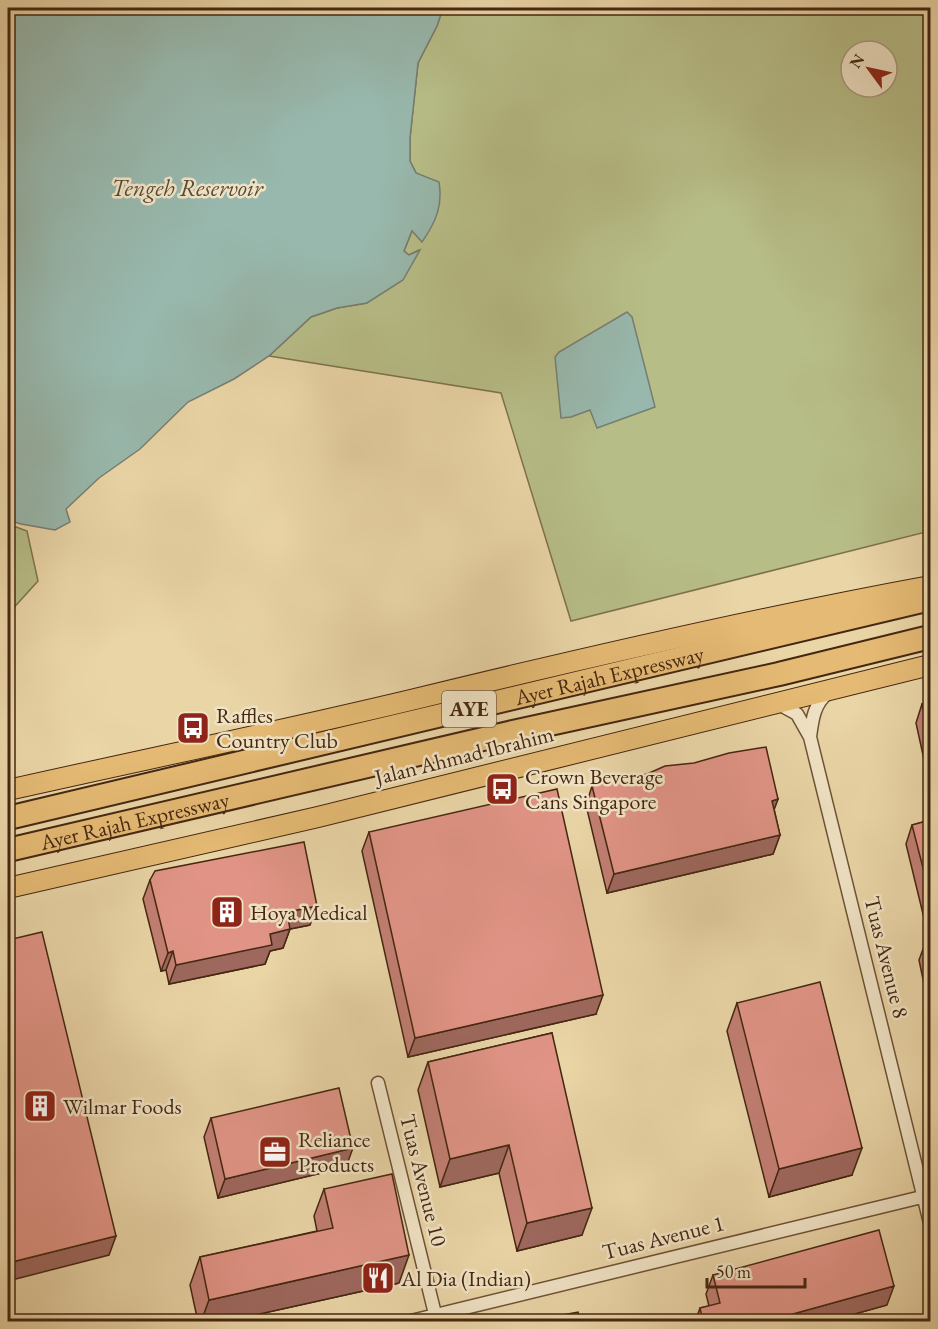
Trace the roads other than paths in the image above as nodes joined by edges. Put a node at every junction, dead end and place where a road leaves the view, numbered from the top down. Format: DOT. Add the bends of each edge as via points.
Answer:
graph roads {
  1 [pos="930,586"];
  2 [pos="930,599"];
  3 [pos="930,637"];
  4 [pos="930,665"];
  5 [pos="832,690"];
  6 [pos="776,702"];
  7 [pos="810,737"];
  8 [pos="8,790"];
  9 [pos="8,818"];
  10 [pos="8,850"];
  11 [pos="8,888"];
  12 [pos="378,1083"];
  13 [pos="928,1195"];
  14 [pos="930,1223"];
  15 [pos="436,1318"];
  16 [pos="406,1322"];
  1 -- 8 [label="main road" via="587,656"];
  2 -- 9 [label="highway, Ayer Rajah Expressway / AYE"];
  3 -- 10 [label="highway, Ayer Rajah Expressway / AYE"];
  4 -- 5 [label="main road, Jalan Ahmad Ibrahim"];
  5 -- 6 [label="main road, Jalan Ahmad Ibrahim"];
  5 -- 7 [label="street, Tuas Avenue 8" via="818,703"];
  6 -- 7 [label="street, Tuas Avenue 8" via="797,714"];
  6 -- 11 [label="main road, Jalan Ahmad Ibrahim" via="297,822"];
  7 -- 13 [label="street, Tuas Avenue 8"];
  12 -- 15 [label="street, Tuas Avenue 10"];
  13 -- 14 [label="street, Tuas Avenue 8"];
  13 -- 15 [label="street, Tuas Avenue 1"];
  15 -- 16 [label="street, Tuas Avenue 1"];
}
